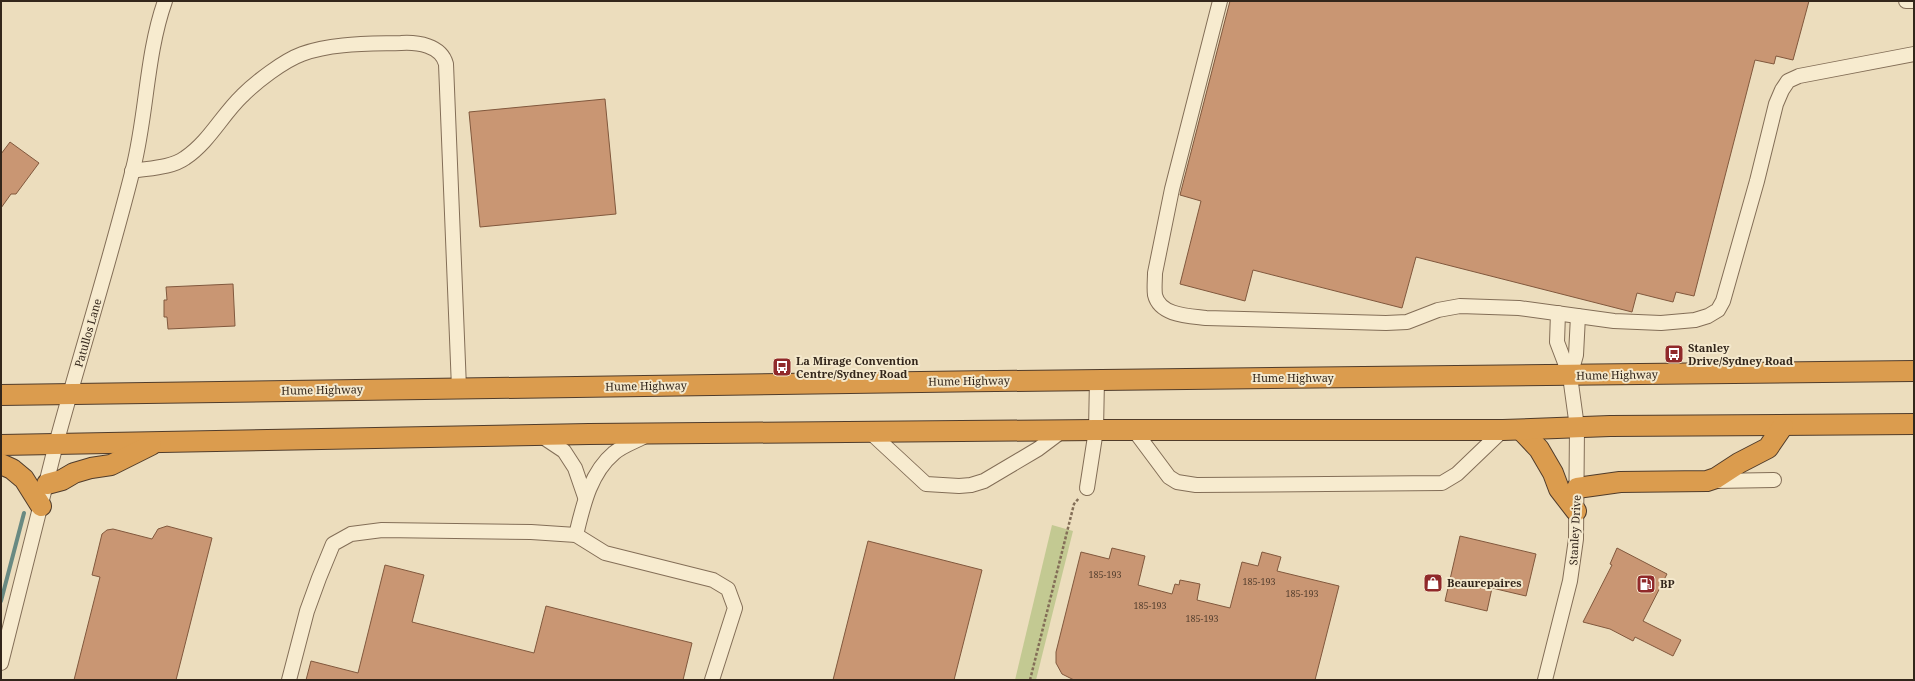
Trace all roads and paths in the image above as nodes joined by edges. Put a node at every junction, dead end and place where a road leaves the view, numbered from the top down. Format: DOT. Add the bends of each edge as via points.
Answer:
graph roads {
  1 [pos="165,1"];
  2 [pos="1220,1"];
  3 [pos="1906,1"];
  4 [pos="1914,1"];
  5 [pos="1914,54"];
  6 [pos="132,171"];
  7 [pos="1558,313"];
  8 [pos="1578,316"];
  9 [pos="1914,371"];
  10 [pos="1570,376"];
  11 [pos="1098,379"];
  12 [pos="459,388"];
  13 [pos="71,394"];
  14 [pos="1,395"];
  15 [pos="1914,424"];
  16 [pos="1783,426"];
  17 [pos="1577,427"];
  18 [pos="1096,430"];
  19 [pos="1134,430"];
  20 [pos="1512,430"];
  21 [pos="1062,431"];
  22 [pos="871,433"];
  23 [pos="649,434"];
  24 [pos="540,435"];
  25 [pos="154,443"];
  26 [pos="56,444"];
  27 [pos="1,446"];
  28 [pos="1,464"];
  29 [pos="1774,480"];
  30 [pos="1707,481"];
  31 [pos="46,484"];
  32 [pos="1087,488"];
  33 [pos="1576,488"];
  34 [pos="585,498"];
  35 [pos="40,506"];
  36 [pos="1576,511"];
  37 [pos="576,535"];
  38 [pos="1,663"];
  39 [pos="290,680"];
  40 [pos="712,680"];
  41 [pos="1030,680"];
  42 [pos="1545,680"];
  1 -- 6 [label="street, Patullos Lane" via="155,38 142,133"];
  2 -- 7 [label="street" via="1163,228 1155,273 1155,296 1158,303 1165,309 1179,314 1206,318 1335,322 1407,322 1438,310 1460,306 1519,308"];
  3 -- 4 [label="street"];
  5 -- 8 [label="street" via="1799,76 1788,81 1776,104 1757,181 1723,301 1718,310 1695,320 1661,322 1614,321"];
  6 -- 12 [label="street" via="172,164 185,159 219,125 242,96 275,70 300,55 353,45 401,42 437,49 446,64"];
  6 -- 13 [label="street, Patullos Lane"];
  7 -- 8 [label="street"];
  7 -- 10 [label="street" via="1557,342"];
  8 -- 10 [label="street" via="1576,355"];
  9 -- 10 [label="highway, Hume Highway"];
  10 -- 11 [label="highway, Hume Highway"];
  10 -- 17 [label="street, Stanley Drive"];
  11 -- 12 [label="highway, Hume Highway"];
  11 -- 18 [label="street"];
  12 -- 13 [label="highway, Hume Highway"];
  13 -- 14 [label="highway, Hume Highway"];
  13 -- 26 [label="street, Patullos Lane"];
  15 -- 16 [label="highway"];
  16 -- 17 [label="highway"];
  16 -- 30 [label="highway" via="1768,448"];
  17 -- 20 [label="highway"];
  17 -- 33 [label="street, Stanley Drive"];
  18 -- 19 [label="highway"];
  18 -- 21 [label="highway"];
  18 -- 32 [label="street"];
  19 -- 20 [label="highway"];
  19 -- 20 [label="street" via="1169,477 1177,482 1196,485 1442,482 1457,474"];
  20 -- 36 [label="highway" via="1539,449 1559,489"];
  21 -- 22 [label="highway"];
  21 -- 22 [label="street" via="1038,449 971,486 926,484"];
  22 -- 23 [label="highway"];
  23 -- 24 [label="highway"];
  23 -- 34 [label="street" via="614,453 596,475"];
  24 -- 25 [label="highway"];
  24 -- 34 [label="street" via="564,451 575,468"];
  25 -- 26 [label="highway"];
  25 -- 31 [label="highway" via="111,465 91,468"];
  26 -- 27 [label="highway"];
  26 -- 31 [label="street, Patullos Lane"];
  28 -- 35 [label="highway" via="24,479"];
  29 -- 30 [label="street"];
  30 -- 33 [label="highway" via="1620,482"];
  31 -- 35 [label="street, Patullos Lane"];
  32 -- 41 [label="path" via="1074,504"];
  33 -- 36 [label="street, Stanley Drive"];
  34 -- 37 [label="street"];
  35 -- 38 [label="street, Patullos Lane"];
  36 -- 42 [label="street, Stanley Drive" via="1574,562"];
  37 -- 39 [label="street" via="390,530 352,534 333,544 330,551 307,611"];
  37 -- 40 [label="street" via="605,553 713,580 728,589 735,608"];
}
